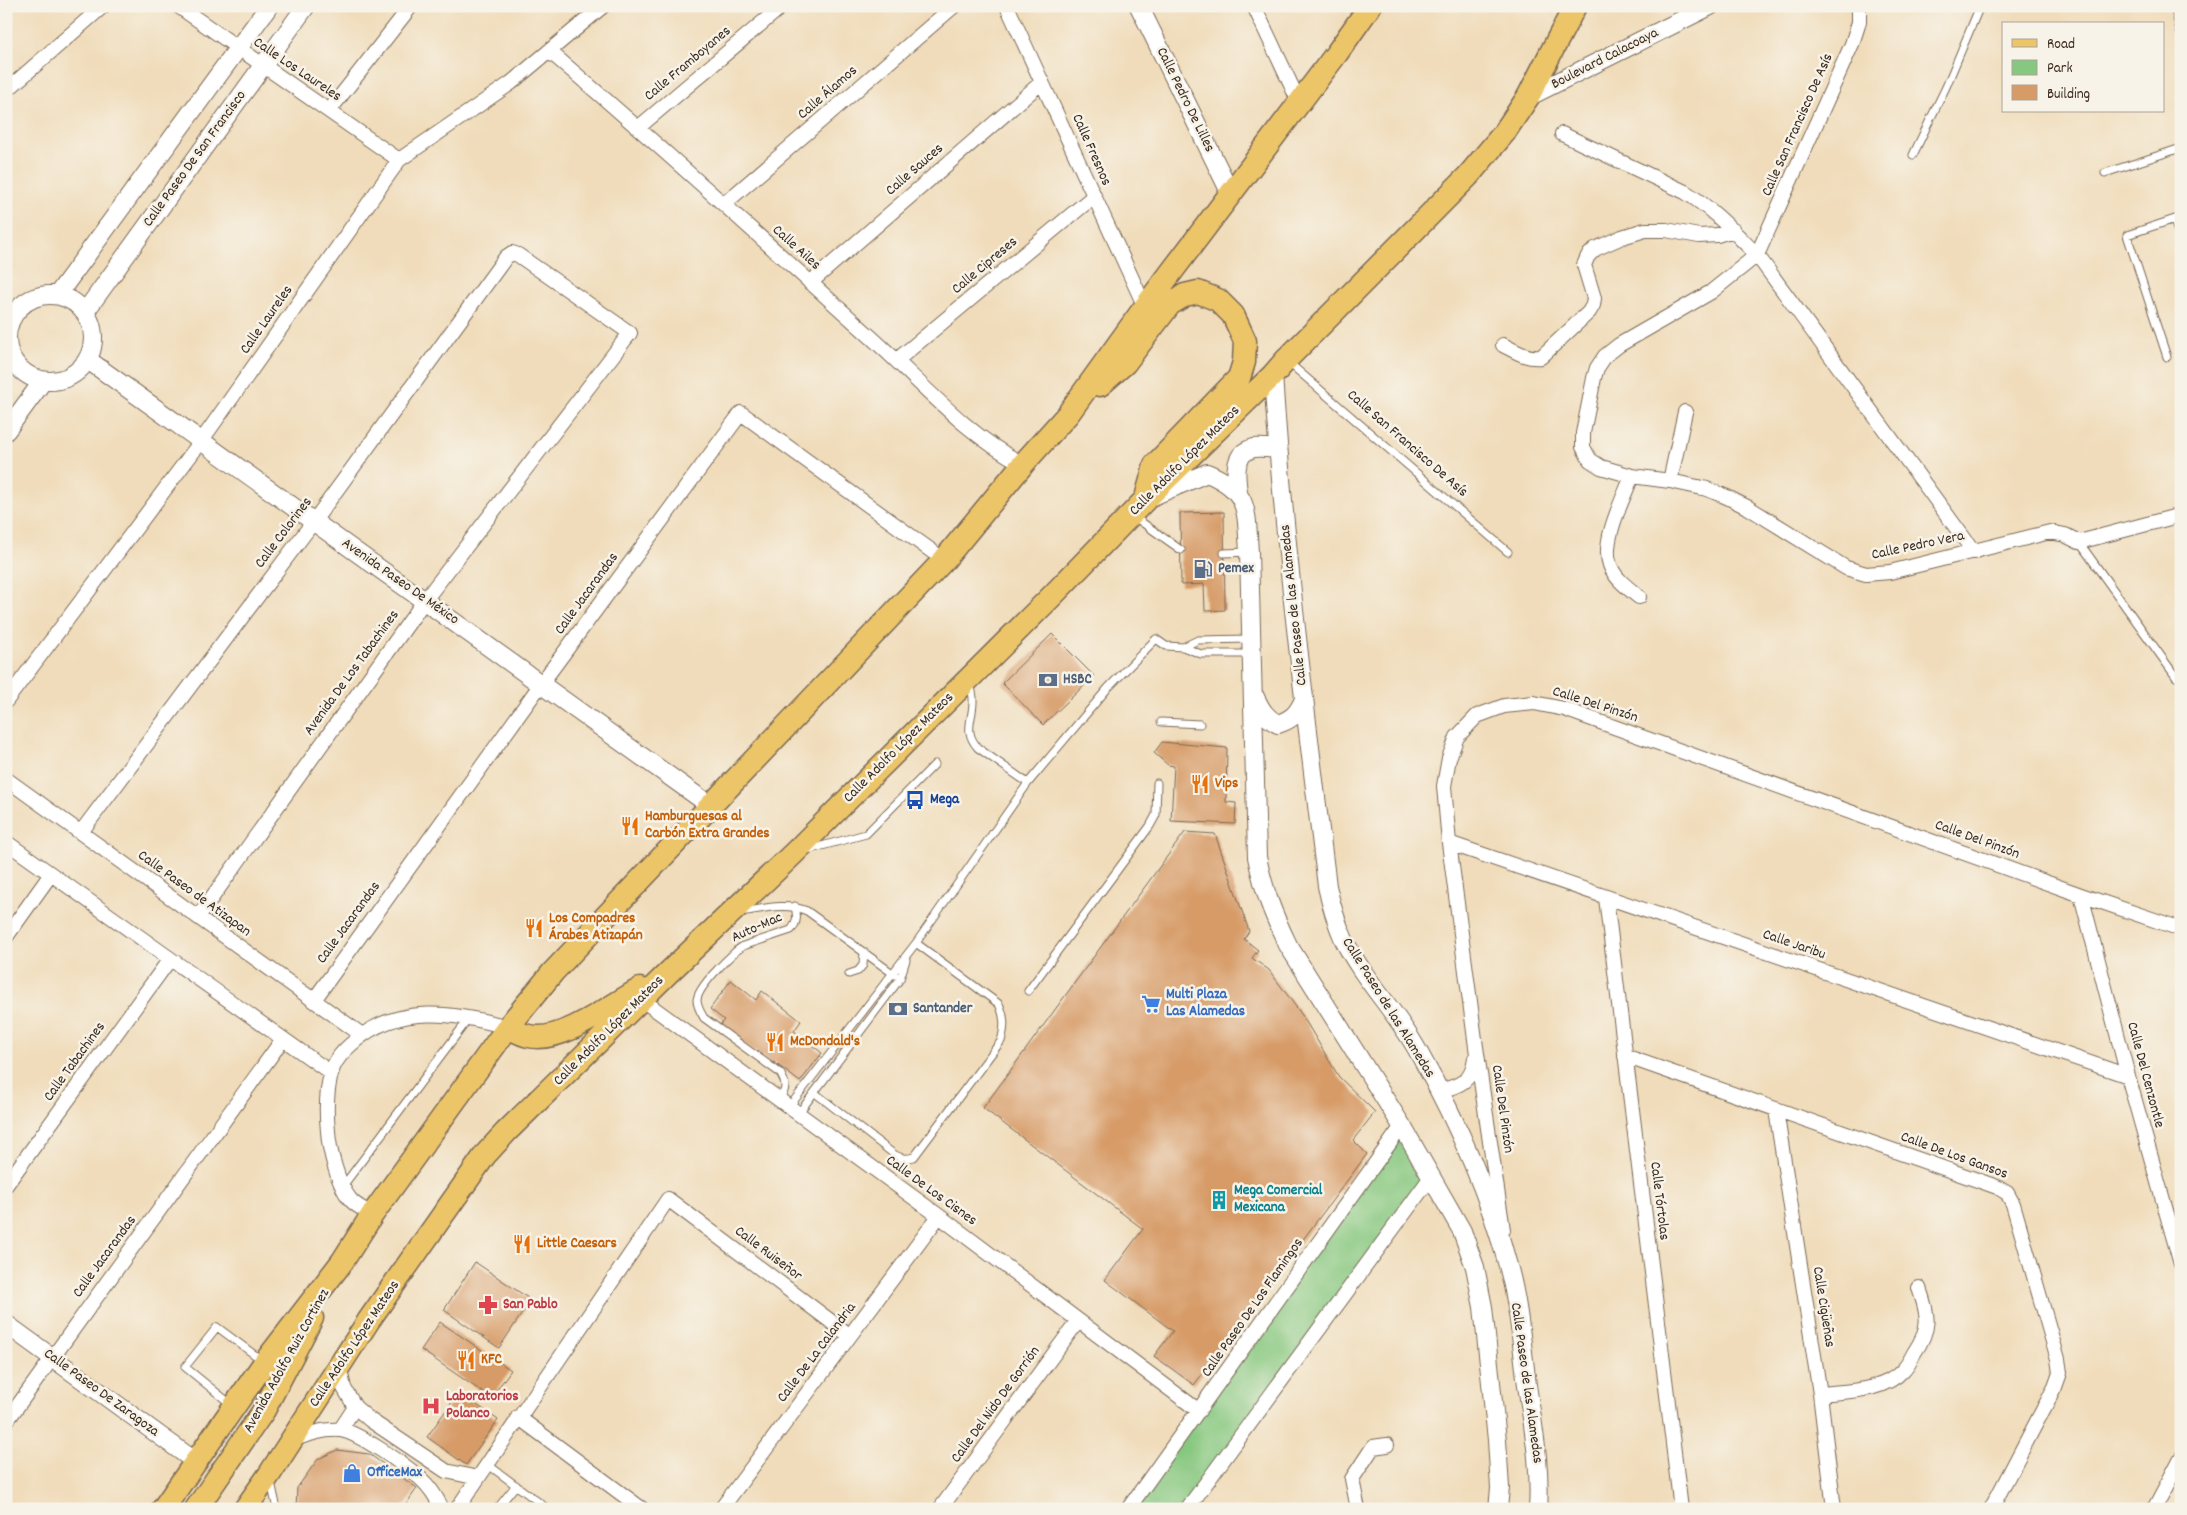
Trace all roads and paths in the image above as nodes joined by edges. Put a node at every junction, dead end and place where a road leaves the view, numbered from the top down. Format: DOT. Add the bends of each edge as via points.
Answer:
graph roads {
  1 [pos="103,6"];
  2 [pos="178,6"];
  3 [pos="269,6"];
  4 [pos="306,6"];
  5 [pos="411,6"];
  6 [pos="603,6"];
  7 [pos="782,6"];
  8 [pos="954,6"];
  9 [pos="1007,6"];
  10 [pos="1140,6"];
  11 [pos="1254,6"];
  12 [pos="1370,6"];
  13 [pos="1574,6"];
  14 [pos="1710,6"];
  15 [pos="1859,6"];
  16 [pos="1980,6"];
  17 [pos="2174,6"];
  18 [pos="2181,35"];
  19 [pos="237,49"];
  20 [pos="550,51"];
  21 [pos="262,65"];
  22 [pos="1042,82"];
  23 [pos="6,91"];
  24 [pos="1528,97"];
  25 [pos="1299,102"];
  26 [pos="328,111"];
  27 [pos="639,127"];
  28 [pos="1562,134"];
  29 [pos="2181,148"];
  30 [pos="1914,155"];
  31 [pos="399,160"];
  32 [pos="2105,174"];
  33 [pos="1230,194"];
  34 [pos="1094,196"];
  35 [pos="724,204"];
  36 [pos="2177,218"];
  37 [pos="1733,230"];
  38 [pos="2181,241"];
  39 [pos="1757,255"];
  40 [pos="810,283"];
  41 [pos="58,294"];
  42 [pos="11,306"];
  43 [pos="1145,307"];
  44 [pos="85,312"];
  45 [pos="630,333"];
  46 [pos="1503,345"];
  47 [pos="2167,357"];
  48 [pos="88,360"];
  49 [pos="897,360"];
  50 [pos="9,362"];
  51 [pos="1279,367"];
  52 [pos="43,381"];
  53 [pos="1685,412"];
  54 [pos="1068,414"];
  55 [pos="6,431"];
  56 [pos="202,440"];
  57 [pos="1278,448"];
  58 [pos="1590,460"];
  59 [pos="1023,464"];
  60 [pos="1632,476"];
  61 [pos="1670,481"];
  62 [pos="1238,492"];
  63 [pos="1138,507"];
  64 [pos="2181,515"];
  65 [pos="314,521"];
  66 [pos="2079,542"];
  67 [pos="1181,550"];
  68 [pos="1249,552"];
  69 [pos="1508,552"];
  70 [pos="1974,552"];
  71 [pos="1224,553"];
  72 [pos="944,560"];
  73 [pos="1639,597"];
  74 [pos="425,600"];
  75 [pos="1183,646"];
  76 [pos="1252,646"];
  77 [pos="2176,677"];
  78 [pos="969,678"];
  79 [pos="541,684"];
  80 [pos="1254,694"];
  81 [pos="1304,699"];
  82 [pos="6,701"];
  83 [pos="1161,722"];
  84 [pos="1200,724"];
  85 [pos="935,764"];
  86 [pos="6,779"];
  87 [pos="1157,783"];
  88 [pos="1028,784"];
  89 [pos="712,806"];
  90 [pos="81,832"];
  91 [pos="6,842"];
  92 [pos="1449,843"];
  93 [pos="794,853"];
  94 [pos="51,874"];
  95 [pos="2081,895"];
  96 [pos="1606,898"];
  97 [pos="795,906"];
  98 [pos="730,914"];
  99 [pos="198,916"];
  100 [pos="2181,928"];
  101 [pos="6,937"];
  102 [pos="916,943"];
  103 [pos="864,952"];
  104 [pos="909,952"];
  105 [pos="170,959"];
  106 [pos="668,973"];
  107 [pos="893,973"];
  108 [pos="849,974"];
  109 [pos="900,979"];
  110 [pos="1028,992"];
  111 [pos="641,999"];
  112 [pos="314,1000"];
  113 [pos="470,1017"];
  114 [pos="508,1027"];
  115 [pos="362,1034"];
  116 [pos="283,1039"];
  117 [pos="1476,1047"];
  118 [pos="1625,1056"];
  119 [pos="331,1073"];
  120 [pos="2128,1076"];
  121 [pos="1439,1091"];
  122 [pos="815,1093"];
  123 [pos="789,1107"];
  124 [pos="1776,1110"];
  125 [pos="1402,1126"];
  126 [pos="1431,1177"];
  127 [pos="6,1185"];
  128 [pos="344,1186"];
  129 [pos="372,1214"];
  130 [pos="939,1216"];
  131 [pos="342,1262"];
  132 [pos="2181,1264"];
  133 [pos="1509,1271"];
  134 [pos="1919,1288"];
  135 [pos="1078,1321"];
  136 [pos="6,1324"];
  137 [pos="849,1335"];
  138 [pos="52,1358"];
  139 [pos="265,1362"];
  140 [pos="339,1365"];
  141 [pos="1820,1394"];
  142 [pos="234,1407"];
  143 [pos="354,1407"];
  144 [pos="1199,1412"];
  145 [pos="518,1417"];
  146 [pos="6,1422"];
  147 [pos="340,1430"];
  148 [pos="291,1440"];
  149 [pos="1387,1445"];
  150 [pos="2181,1458"];
  151 [pos="196,1462"];
  152 [pos="487,1464"];
  153 [pos="478,1478"];
  154 [pos="263,1482"];
  155 [pos="516,1485"];
  156 [pos="163,1509"];
  157 [pos="196,1509"];
  158 [pos="240,1509"];
  159 [pos="245,1509"];
  160 [pos="277,1509"];
  161 [pos="442,1509"];
  162 [pos="457,1509"];
  163 [pos="497,1509"];
  164 [pos="548,1509"];
  165 [pos="642,1509"];
  166 [pos="721,1509"];
  167 [pos="940,1509"];
  168 [pos="1128,1509"];
  169 [pos="1187,1509"];
  170 [pos="1358,1509"];
  171 [pos="1498,1509"];
  172 [pos="1538,1509"];
  173 [pos="1681,1509"];
  174 [pos="1834,1509"];
  175 [pos="1991,1509"];
  176 [pos="2154,1509"];
  1 -- 23 [label="street"];
  2 -- 19 [label="street, Calle Los Laureles"];
  3 -- 19 [label="street, Calle Paseo De San Francisco"];
  4 -- 21 [label="street, Calle Paseo De San Francisco"];
  5 -- 26 [label="street"];
  6 -- 20 [label="street, Calle Laureles"];
  7 -- 27 [label="street, Calle Framboyanes"];
  8 -- 35 [label="street, Calle Álamos"];
  9 -- 22 [label="street, Calle Fresnos"];
  10 -- 33 [label="street, Calle Pedro De Lilles"];
  11 -- 25 [label="street"];
  12 -- 25 [label="main road"];
  13 -- 24 [label="main road, Calle Adolfo López Mateos"];
  14 -- 24 [label="street, Boulevard Calacoaya"];
  15 -- 39 [label="street, Calle San Francisco De Asís" via="1859,22 1852,44"];
  16 -- 30 [label="lane"];
  17 -- 18 [label="lane"];
  19 -- 21 [label="street, Calle Los Laureles"];
  19 -- 41 [label="street, Calle Paseo De San Francisco"];
  20 -- 27 [label="street, Calle Ailes"];
  20 -- 31 [label="street, Calle Laureles" via="510,83"];
  21 -- 26 [label="street, Calle Los Laureles"];
  21 -- 44 [label="street, Calle Paseo De San Francisco"];
  22 -- 34 [label="street, Calle Fresnos"];
  22 -- 40 [label="street, Calle Sauces"];
  24 -- 51 [label="main road, Calle Adolfo López Mateos" via="1504,133 1468,176"];
  25 -- 33 [label="main road"];
  26 -- 31 [label="street, Calle Los Laureles"];
  27 -- 35 [label="street, Calle Ailes"];
  28 -- 37 [label="street" via="1685,192 1703,203"];
  29 -- 32 [label="lane"];
  31 -- 56 [label="street, Calle Laureles"];
  33 -- 43 [label="main road"];
  34 -- 43 [label="street, Calle Fresnos"];
  34 -- 49 [label="street, Calle Cipreses"];
  35 -- 40 [label="street, Calle Ailes"];
  36 -- 38 [label="lane"];
  36 -- 47 [label="lane" via="2127,235"];
  37 -- 39 [label="street"];
  37 -- 46 [label="street" via="1699,236 1645,230 1595,249 1584,265 1594,298 1589,312 1541,357 1526,356"];
  39 -- 58 [label="street, Calle San Francisco De Asís" via="1711,292 1605,356 1597,368 1583,433 1584,447"];
  39 -- 70 [label="street, Calle Pedro Vera"];
  40 -- 49 [label="street, Calle Ailes"];
  41 -- 42 [label="street" via="42,294"];
  41 -- 44 [label="street"];
  42 -- 50 [label="street" via="6,342"];
  43 -- 54 [label="main road"];
  44 -- 48 [label="street" via="92,327 93,344"];
  45 -- 65 [label="street, Calle Colorines" via="512,253"];
  45 -- 74 [label="street, Avenida De Los Tabachines"];
  48 -- 52 [label="street" via="76,373 60,380"];
  48 -- 56 [label="street, Avenida Paseo De México"];
  49 -- 59 [label="street, Calle Ailes" via="973,432"];
  50 -- 52 [label="street" via="30,377"];
  51 -- 57 [label="street, Calle Paseo de las Alamedas"];
  51 -- 63 [label="main road, Calle Adolfo López Mateos"];
  51 -- 69 [label="lane, Calle San Francisco De Asís"];
  52 -- 55 [label="street"];
  53 -- 61 [label="street"];
  54 -- 59 [label="main road"];
  54 -- 63 [label="main road" via="1125,363 1170,304 1185,295 1198,292 1218,300 1233,315 1245,341 1239,378 1155,465"];
  56 -- 65 [label="street, Avenida Paseo De México"];
  56 -- 82 [label="street, Calle Laureles"];
  57 -- 62 [label="street" via="1254,448 1237,460"];
  57 -- 81 [label="street, Calle Paseo de las Alamedas"];
  58 -- 60 [label="street, Calle Pedro Vera" via="1601,467"];
  59 -- 72 [label="main road"];
  60 -- 61 [label="street, Calle Pedro Vera"];
  60 -- 73 [label="street" via="1607,554 1610,567 1619,580"];
  61 -- 70 [label="street, Calle Pedro Vera" via="1727,497 1846,568 1866,574 1890,572"];
  62 -- 63 [label="street" via="1207,473"];
  62 -- 68 [label="street" via="1247,517"];
  63 -- 67 [label="lane"];
  63 -- 78 [label="main road, Calle Adolfo López Mateos"];
  64 -- 66 [label="street"];
  65 -- 74 [label="street, Avenida Paseo De México"];
  65 -- 90 [label="street, Calle Colorines"];
  66 -- 70 [label="street" via="2050,532"];
  66 -- 77 [label="lane"];
  68 -- 71 [label="lane"];
  68 -- 76 [label="street"];
  72 -- 79 [label="street, Calle Jacarandas" via="741,413"];
  72 -- 89 [label="main road"];
  74 -- 79 [label="street, Avenida Paseo De México"];
  74 -- 99 [label="street, Avenida De Los Tabachines"];
  75 -- 76 [label="lane" via="1198,640"];
  75 -- 76 [label="lane" via="1201,654"];
  75 -- 88 [label="lane" via="1166,646 1156,639 1108,688"];
  76 -- 80 [label="street"];
  78 -- 88 [label="lane" via="973,700 971,740"];
  78 -- 93 [label="main road, Calle Adolfo López Mateos"];
  79 -- 89 [label="street, Avenida Paseo De México"];
  79 -- 112 [label="street, Calle Jacarandas"];
  80 -- 81 [label="street" via="1268,719 1278,724 1290,720"];
  80 -- 125 [label="street" via="1257,857 1263,889 1288,945"];
  81 -- 121 [label="street, Calle Paseo de las Alamedas" via="1333,912 1359,965 1404,1028"];
  83 -- 84 [label="lane"];
  85 -- 93 [label="lane" via="866,834"];
  86 -- 90 [label="street, Calle Paseo de Atizapan"];
  87 -- 110 [label="lane" via="1156,815 1150,826"];
  88 -- 102 [label="lane"];
  89 -- 114 [label="main road" via="553,972"];
  90 -- 99 [label="street, Calle Paseo de Atizapan"];
  91 -- 94 [label="street"];
  92 -- 95 [label="street, Calle Del Pinzón" via="1444,786 1449,758 1458,737 1478,716 1504,706 1534,703 1564,709"];
  92 -- 96 [label="street, Calle Jaribu"];
  92 -- 117 [label="street, Calle Del Pinzón"];
  93 -- 98 [label="main road, Calle Adolfo López Mateos"];
  94 -- 101 [label="street"];
  94 -- 105 [label="street"];
  95 -- 100 [label="street, Calle Del Pinzón"];
  95 -- 120 [label="street, Calle Del Cenzontle"];
  96 -- 118 [label="street, Calle Tórtolas"];
  96 -- 120 [label="street, Calle Jaribu"];
  97 -- 98 [label="lane"];
  97 -- 103 [label="lane"];
  97 -- 123 [label="lane, Auto-Mac" via="796,924 791,930 736,951 700,990 697,1000 704,1018 780,1073 786,1082"];
  98 -- 106 [label="main road, Calle Adolfo López Mateos"];
  99 -- 112 [label="street, Calle Paseo de Atizapan"];
  102 -- 104 [label="lane"];
  102 -- 122 [label="lane" via="999,1004 1004,1015 1004,1027 995,1049 919,1151 908,1159 895,1155"];
  103 -- 107 [label="lane"];
  103 -- 108 [label="lane" via="863,965"];
  104 -- 107 [label="lane"];
  104 -- 109 [label="lane"];
  105 -- 116 [label="street"];
  105 -- 127 [label="street, Calle Tabachines"];
  106 -- 111 [label="main road, Calle Adolfo López Mateos"];
  106 -- 114 [label="main road" via="547,1038 528,1036"];
  107 -- 109 [label="lane"];
  107 -- 123 [label="lane"];
  109 -- 122 [label="lane"];
  111 -- 123 [label="street, Calle De Los Cisnes"];
  111 -- 140 [label="main road, Calle Adolfo López Mateos" via="485,1155"];
  112 -- 115 [label="street, Calle Paseo de Atizapan"];
  113 -- 114 [label="street"];
  113 -- 115 [label="street" via="423,1014 399,1017"];
  113 -- 128 [label="lane"];
  114 -- 129 [label="main road"];
  115 -- 119 [label="street" via="342,1051"];
  116 -- 119 [label="street"];
  116 -- 138 [label="street, Calle Jacarandas"];
  117 -- 121 [label="street" via="1469,1078"];
  117 -- 133 [label="street, Calle Del Pinzón"];
  118 -- 124 [label="street, Calle De Los Gansos"];
  118 -- 173 [label="street, Calle Tórtolas"];
  119 -- 128 [label="street" via="326,1106 328,1141"];
  120 -- 132 [label="street, Calle Del Cenzontle"];
  121 -- 133 [label="street, Calle Paseo de las Alamedas" via="1491,1211"];
  122 -- 123 [label="lane"];
  123 -- 130 [label="street, Calle De Los Cisnes"];
  124 -- 141 [label="street, Calle Cigüeñas"];
  124 -- 175 [label="street, Calle De Los Gansos" via="1997,1187 2008,1193 2014,1204 2060,1373"];
  125 -- 126 [label="street"];
  125 -- 144 [label="street, Calle Paseo De Los Flamingos"];
  126 -- 169 [label="street"];
  126 -- 171 [label="street" via="1462,1231 1483,1306 1497,1440"];
  128 -- 129 [label="street" via="350,1200"];
  129 -- 131 [label="main road"];
  130 -- 135 [label="street, Calle De Los Cisnes"];
  130 -- 137 [label="street, Calle De La Calandria"];
  131 -- 139 [label="main road"];
  131 -- 157 [label="main road, Avenida Adolfo Ruiz Cortinez" via="264,1410"];
  133 -- 172 [label="street, Calle Paseo de las Alamedas" via="1537,1451"];
  134 -- 141 [label="street" via="1928,1320 1919,1346 1904,1369 1879,1385"];
  135 -- 144 [label="street, Calle De Los Cisnes"];
  135 -- 167 [label="street, Calle Del Nido De Gorrión"];
  136 -- 138 [label="street, Calle Paseo De Zaragoza"];
  137 -- 145 [label="street, Calle Ruiseñor" via="668,1200"];
  137 -- 166 [label="street, Calle De La Calandria"];
  138 -- 146 [label="street, Calle Jacarandas"];
  138 -- 151 [label="street, Calle Paseo De Zaragoza"];
  139 -- 142 [label="main road"];
  139 -- 142 [label="lane" via="217,1327 185,1368"];
  140 -- 143 [label="street" via="344,1388"];
  140 -- 148 [label="main road, Calle Adolfo López Mateos"];
  141 -- 174 [label="street, Calle Cigüeñas"];
  142 -- 151 [label="main road"];
  143 -- 147 [label="street"];
  143 -- 153 [label="street" via="446,1471"];
  144 -- 168 [label="street, Calle Paseo De Los Flamingos"];
  145 -- 152 [label="street"];
  145 -- 165 [label="street"];
  147 -- 148 [label="street"];
  147 -- 161 [label="street" via="360,1437 419,1477"];
  148 -- 154 [label="main road, Calle Adolfo López Mateos"];
  149 -- 170 [label="street" via="1373,1447 1352,1479"];
  150 -- 176 [label="street"];
  151 -- 156 [label="main road"];
  152 -- 153 [label="street"];
  152 -- 155 [label="lane"];
  153 -- 162 [label="street"];
  154 -- 158 [label="main road"];
  154 -- 159 [label="main road, Calle Adolfo López Mateos"];
  154 -- 160 [label="lane"];
  155 -- 163 [label="lane"];
  155 -- 164 [label="lane"];
}
